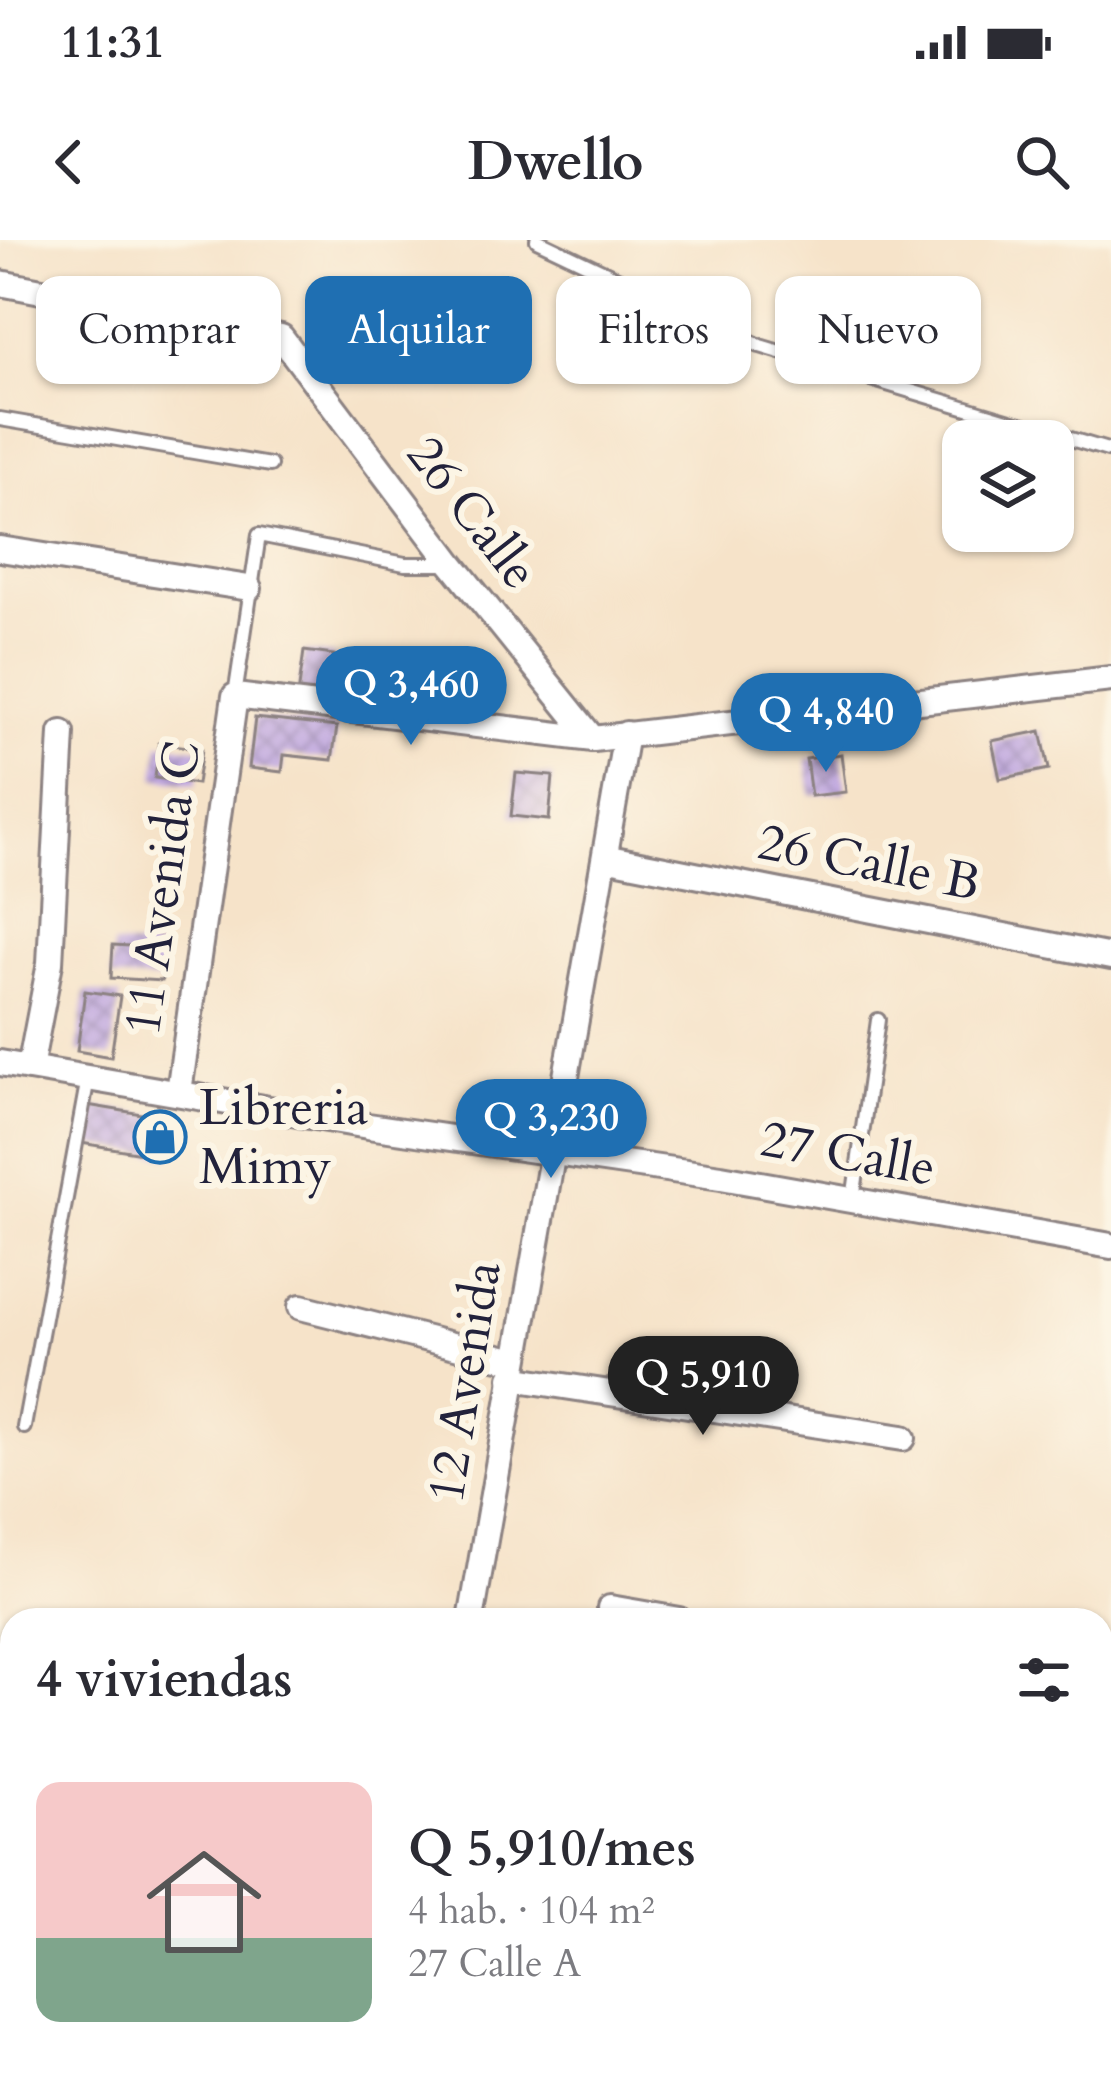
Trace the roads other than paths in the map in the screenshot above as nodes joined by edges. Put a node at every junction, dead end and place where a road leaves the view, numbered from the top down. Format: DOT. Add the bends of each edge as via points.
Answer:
graph roads {
  1 [pos="537,240"];
  2 [pos="0,283"];
  3 [pos="0,419"];
  4 [pos="1111,451"];
  5 [pos="270,465"];
  6 [pos="0,549"];
  7 [pos="452,564"];
  8 [pos="249,588"];
  9 [pos="1111,679"];
  10 [pos="236,697"];
  11 [pos="62,733"];
  12 [pos="626,734"];
  13 [pos="593,739"];
  14 [pos="609,857"];
  15 [pos="1111,957"];
  16 [pos="878,1019"];
  17 [pos="0,1063"];
  18 [pos="30,1068"];
  19 [pos="88,1078"];
  20 [pos="179,1093"];
  21 [pos="549,1150"];
  22 [pos="852,1201"];
  23 [pos="1111,1246"];
  24 [pos="301,1307"];
  25 [pos="514,1369"];
  26 [pos="24,1427"];
  27 [pos="903,1438"];
  28 [pos="473,1608"];
  1 -- 4 [label="lane" via="760,346"];
  2 -- 7 [label="street, 26 Calle" via="281,338"];
  3 -- 5 [label="lane"];
  6 -- 8 [label="street"];
  7 -- 8 [label="lane" via="405,564 259,536"];
  7 -- 13 [label="street, 26 Calle"];
  8 -- 10 [label="lane"];
  9 -- 12 [label="street"];
  10 -- 13 [label="street"];
  10 -- 20 [label="street, 11 Avenida C"];
  11 -- 18 [label="street" via="50,963"];
  12 -- 13 [label="street"];
  12 -- 14 [label="street, 12 Avenida"];
  14 -- 15 [label="street, 26 Calle B"];
  14 -- 21 [label="street, 12 Avenida"];
  16 -- 22 [label="lane"];
  17 -- 18 [label="street, 27 Calle"];
  18 -- 19 [label="street, 27 Calle"];
  19 -- 20 [label="street, 27 Calle"];
  19 -- 26 [label="lane"];
  20 -- 21 [label="street, 27 Calle"];
  21 -- 22 [label="street, 27 Calle"];
  21 -- 25 [label="street, 12 Avenida"];
  22 -- 23 [label="street, 27 Calle"];
  24 -- 25 [label="street"];
  25 -- 27 [label="street"];
  25 -- 28 [label="street, 12 Avenida"];
}
